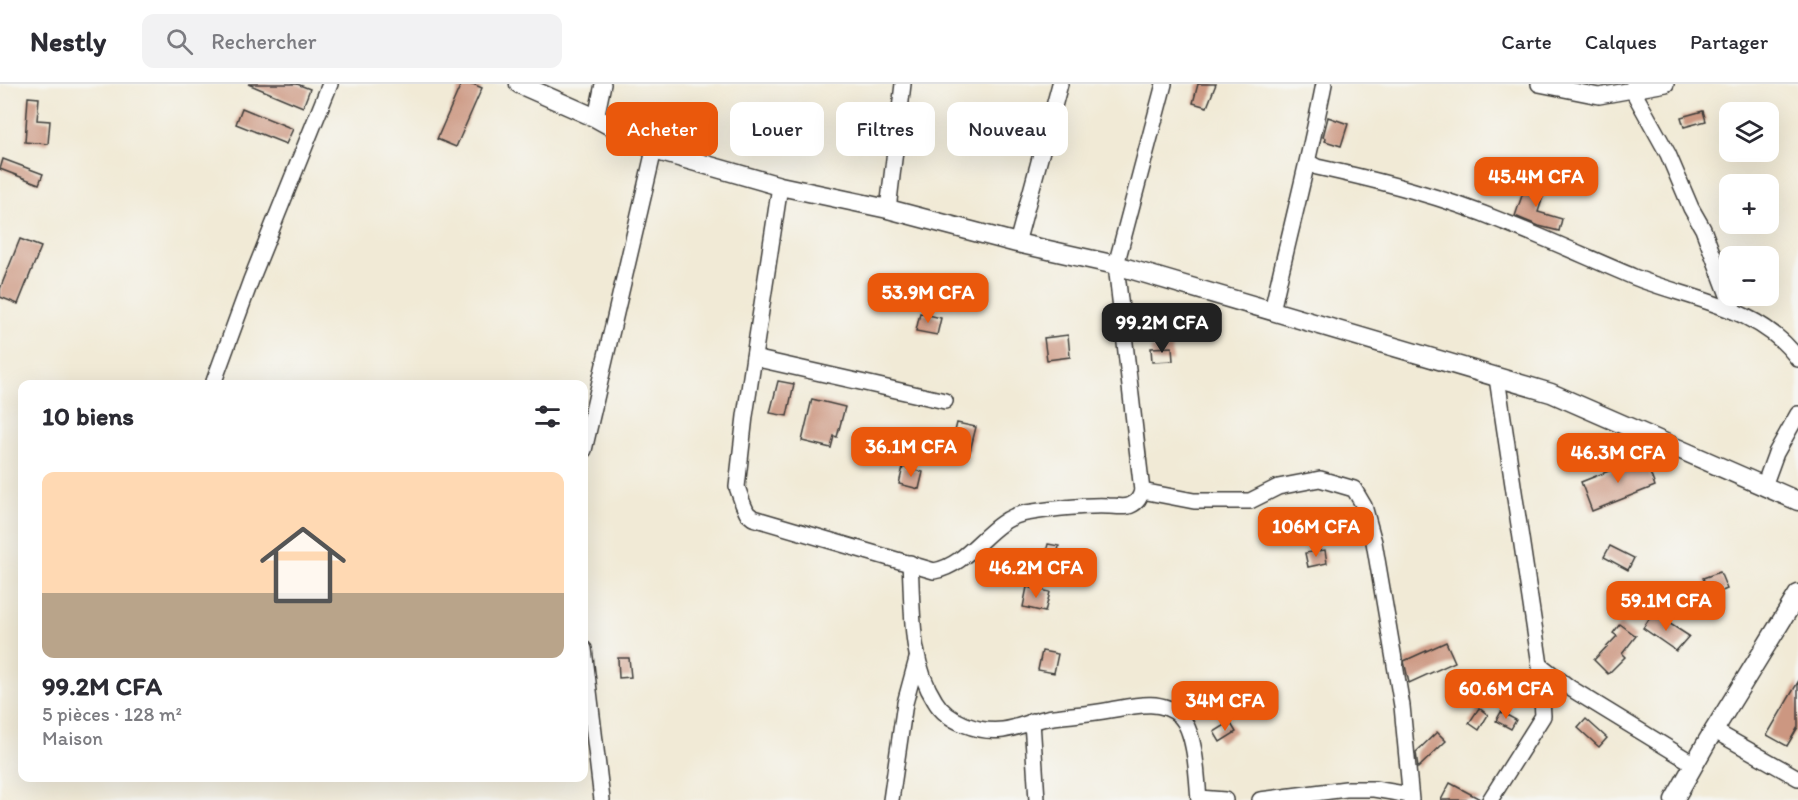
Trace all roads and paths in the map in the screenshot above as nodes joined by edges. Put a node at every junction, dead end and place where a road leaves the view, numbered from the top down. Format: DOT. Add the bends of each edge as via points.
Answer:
graph roads {
  1 [pos="330,84"];
  2 [pos="519,84"];
  3 [pos="603,84"];
  4 [pos="903,84"];
  5 [pos="1060,84"];
  6 [pos="1164,84"];
  7 [pos="1324,84"];
  8 [pos="1539,84"];
  9 [pos="1666,84"];
  10 [pos="1634,88"];
  11 [pos="596,118"];
  12 [pos="606,124"];
  13 [pos="653,156"];
  14 [pos="675,156"];
  15 [pos="1308,162"];
  16 [pos="780,186"];
  17 [pos="888,208"];
  18 [pos="1017,243"];
  19 [pos="1116,265"];
  20 [pos="1272,311"];
  21 [pos="1734,311"];
  22 [pos="754,358"];
  23 [pos="1798,358"];
  24 [pos="1497,378"];
  25 [pos="214,380"];
  26 [pos="945,401"];
  27 [pos="1798,414"];
  28 [pos="588,433"];
  29 [pos="1764,486"];
  30 [pos="1142,491"];
  31 [pos="1798,501"];
  32 [pos="910,563"];
  33 [pos="1798,594"];
  34 [pos="917,659"];
  35 [pos="1540,665"];
  36 [pos="1032,721"];
  37 [pos="1713,730"];
  38 [pos="588,738"];
  39 [pos="1694,764"];
  40 [pos="1798,778"];
  41 [pos="1411,797"];
  42 [pos="1199,799"];
  43 [pos="602,800"];
  44 [pos="891,800"];
  45 [pos="1037,800"];
  46 [pos="1225,800"];
  47 [pos="1260,800"];
  48 [pos="1490,800"];
  49 [pos="1674,800"];
  1 -- 25 [label="street"];
  2 -- 11 [label="street"];
  3 -- 11 [label="street"];
  4 -- 17 [label="street"];
  5 -- 18 [label="street"];
  6 -- 19 [label="street"];
  7 -- 15 [label="street"];
  8 -- 10 [label="street" via="1599,96"];
  9 -- 10 [label="street"];
  10 -- 21 [label="street" via="1703,229"];
  11 -- 12 [label="street"];
  13 -- 28 [label="street"];
  14 -- 16 [label="street"];
  15 -- 20 [label="street"];
  15 -- 21 [label="street" via="1413,190 1492,217 1635,277"];
  16 -- 17 [label="street"];
  16 -- 22 [label="street"];
  17 -- 18 [label="street"];
  18 -- 19 [label="street"];
  19 -- 20 [label="street"];
  19 -- 30 [label="street"];
  20 -- 24 [label="street"];
  21 -- 23 [label="street" via="1772,331"];
  22 -- 26 [label="street"];
  22 -- 32 [label="street" via="737,487 747,513 753,518"];
  24 -- 29 [label="street" via="1551,393"];
  24 -- 35 [label="street"];
  27 -- 29 [label="street" via="1776,453"];
  29 -- 31 [label="street"];
  30 -- 32 [label="street" via="1139,500 1130,506 1069,507 1008,519 946,569 934,571"];
  30 -- 41 [label="street" via="1194,501 1250,501 1278,487 1320,479 1354,489 1364,506 1374,542 1401,706"];
  32 -- 34 [label="street"];
  33 -- 37 [label="street"];
  34 -- 36 [label="street" via="933,699 942,711 960,722 983,731 1004,730"];
  34 -- 44 [label="street" via="905,703"];
  35 -- 39 [label="street" via="1570,688"];
  35 -- 48 [label="street" via="1543,716"];
  36 -- 42 [label="street" via="1147,703 1172,711 1181,717 1190,735"];
  36 -- 45 [label="street"];
  37 -- 39 [label="street"];
  37 -- 40 [label="street"];
  38 -- 43 [label="street"];
  39 -- 49 [label="street"];
  41 -- 47 [label="street" via="1374,789 1346,789"];
  42 -- 46 [label="street"];
}
